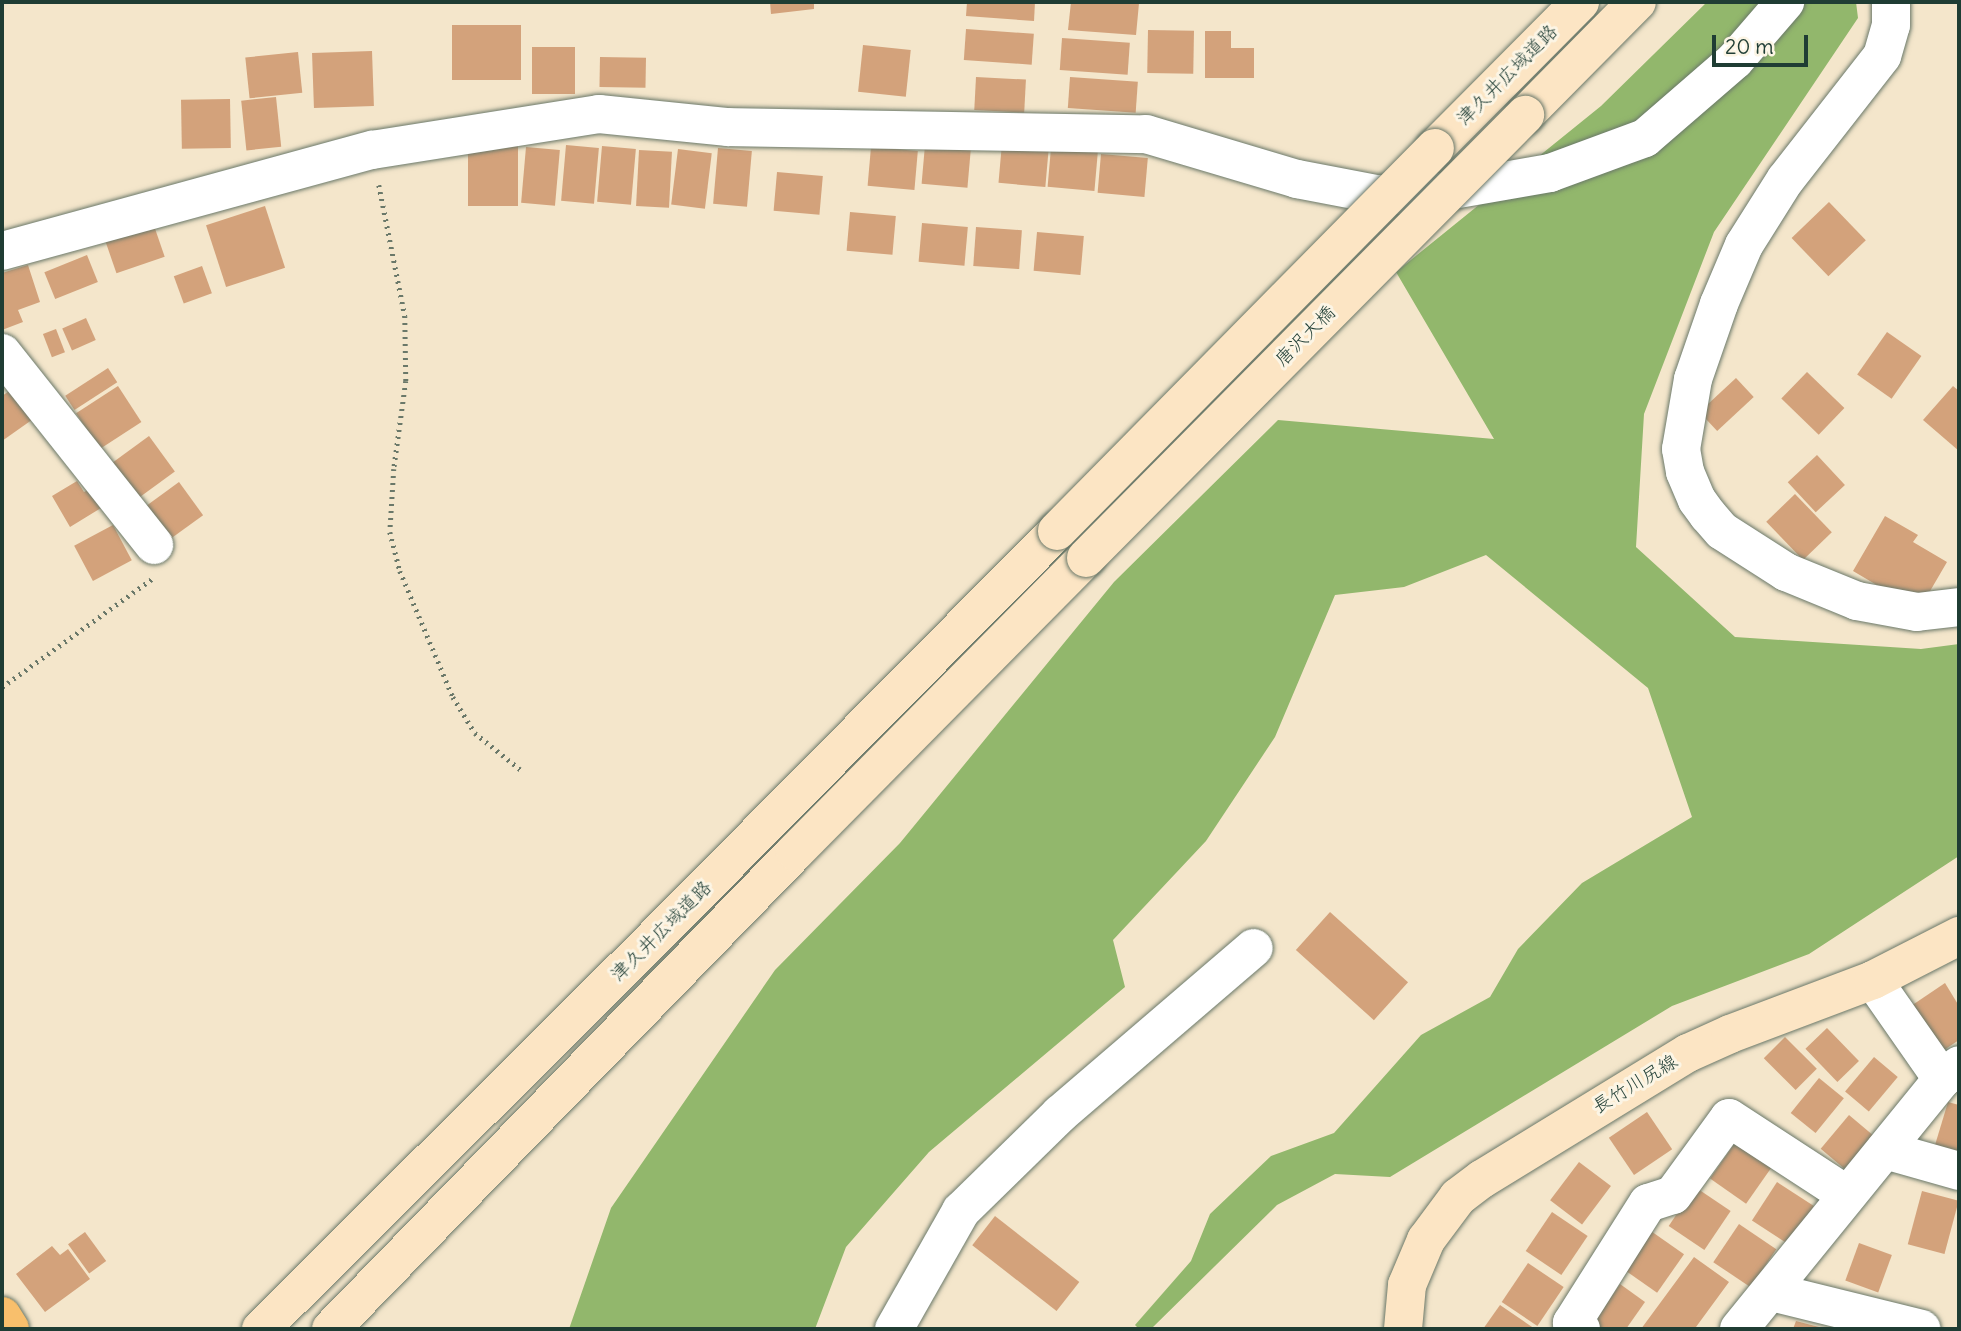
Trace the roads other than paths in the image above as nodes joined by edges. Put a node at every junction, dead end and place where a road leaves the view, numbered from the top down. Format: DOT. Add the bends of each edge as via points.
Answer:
graph roads {
  1 [pos="1580,2"];
  2 [pos="1637,2"];
  3 [pos="1785,2"];
  4 [pos="1891,2"];
  5 [pos="1435,148"];
  6 [pos="2,251"];
  7 [pos="2,353"];
  8 [pos="1057,531"];
  9 [pos="154,545"];
  10 [pos="1086,558"];
  11 [pos="1959,607"];
  12 [pos="1959,936"];
  13 [pos="1254,948"];
  14 [pos="1873,980"];
  15 [pos="1950,1072"];
  16 [pos="1885,1150"];
  17 [pos="1959,1171"];
  18 [pos="1847,1195"];
  19 [pos="1772,1292"];
  20 [pos="2,1315"];
  21 [pos="10,1329"];
  22 [pos="261,1329"];
  23 [pos="331,1329"];
  24 [pos="894,1329"];
  25 [pos="1403,1329"];
  26 [pos="1581,1329"];
  27 [pos="1739,1329"];
  28 [pos="1921,1329"];
  1 -- 5 [label="main road, 津久井広域道路"];
  2 -- 10 [label="main road, 唐沢大橋, bridge"];
  3 -- 6 [label="street" via="1735,60 1645,138 1550,173 1418,196 1316,184 1146,134 728,127 599,114 372,150"];
  4 -- 11 [label="street" via="1891,25 1882,56 1785,180 1744,245 1693,379 1681,449 1685,472 1708,515 1722,531 1786,572 1869,603 1917,612"];
  5 -- 8 [label="main road, 唐沢大橋, bridge"];
  7 -- 9 [label="street"];
  8 -- 22 [label="main road, 津久井広域道路"];
  10 -- 23 [label="main road, 津久井広域道路"];
  12 -- 14 [label="main road, 長竹川尻線"];
  13 -- 24 [label="street" via="1060,1114 961,1211"];
  14 -- 15 [label="street"];
  14 -- 25 [label="main road, 長竹川尻線" via="1695,1050 1482,1179 1458,1197 1426,1240 1407,1285"];
  15 -- 16 [label="street"];
  16 -- 17 [label="street"];
  16 -- 18 [label="street"];
  18 -- 19 [label="street"];
  18 -- 26 [label="street" via="1729,1118 1673,1195 1647,1203 1572,1323"];
  19 -- 27 [label="street"];
  19 -- 28 [label="street"];
  20 -- 21 [label="main road"];
}
